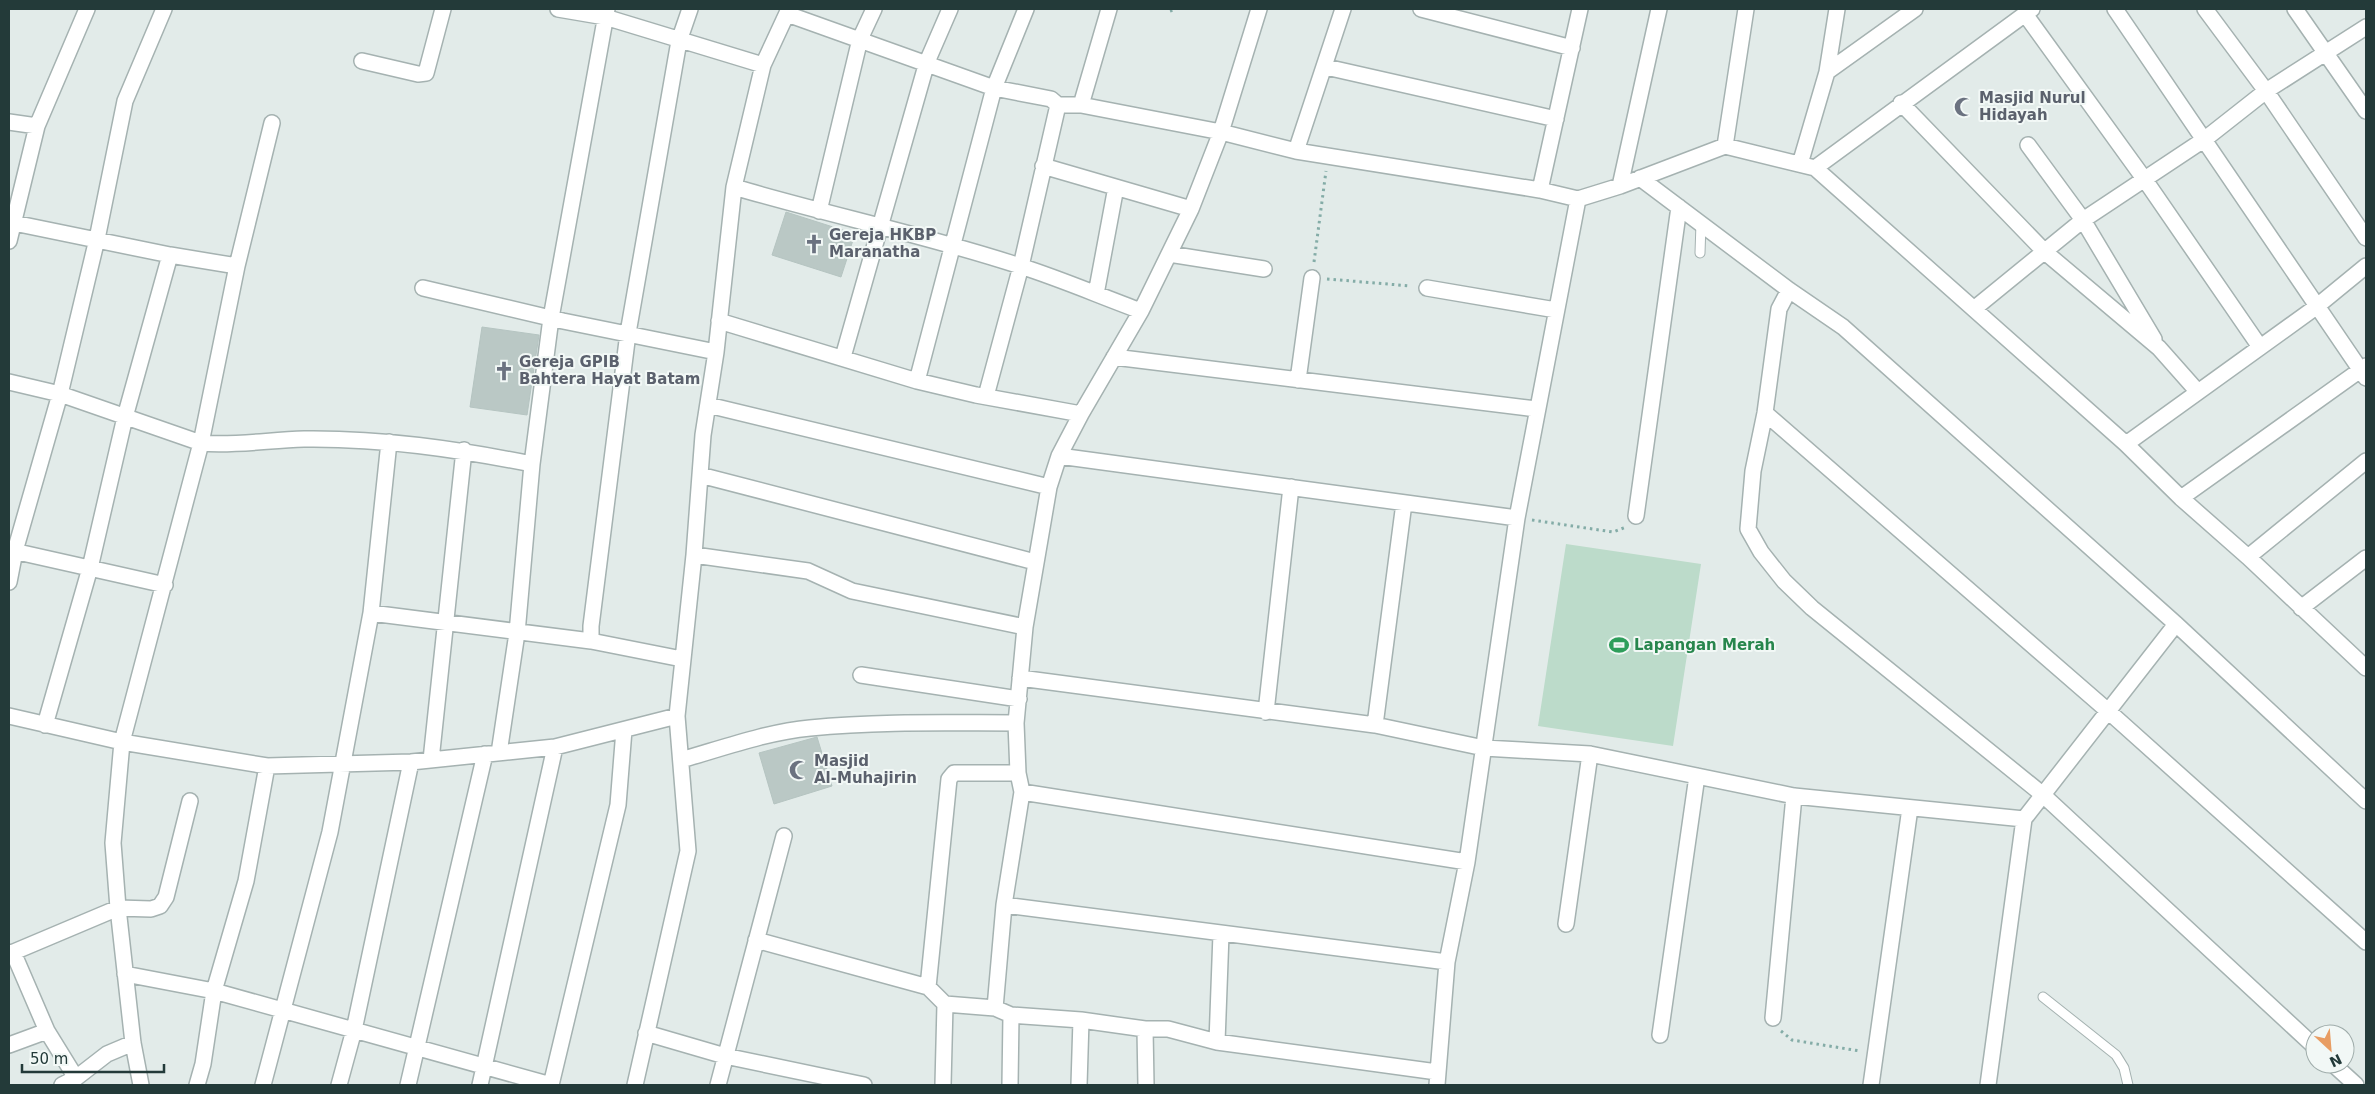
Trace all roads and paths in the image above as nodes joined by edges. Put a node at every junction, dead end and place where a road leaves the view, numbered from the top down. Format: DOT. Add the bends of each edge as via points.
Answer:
graph roads {
  1 [pos="87,9"];
  2 [pos="164,9"];
  3 [pos="443,9"];
  4 [pos="558,9"];
  5 [pos="690,9"];
  6 [pos="874,9"];
  7 [pos="950,9"];
  8 [pos="1026,9"];
  9 [pos="1109,9"];
  10 [pos="1176,9"];
  11 [pos="1259,9"];
  12 [pos="1343,9"];
  13 [pos="1421,9"];
  14 [pos="1580,9"];
  15 [pos="1659,9"];
  16 [pos="1746,9"];
  17 [pos="1836,9"];
  18 [pos="1915,9"];
  19 [pos="2115,9"];
  20 [pos="2205,9"];
  21 [pos="2295,9"];
  22 [pos="788,11"];
  23 [pos="1170,11"];
  24 [pos="2029,11"];
  25 [pos="606,13"];
  26 [pos="2366,26"];
  27 [pos="860,39"];
  28 [pos="679,41"];
  29 [pos="1572,48"];
  30 [pos="2326,54"];
  31 [pos="362,61"];
  32 [pos="927,62"];
  33 [pos="763,65"];
  34 [pos="1326,67"];
  35 [pos="1827,72"];
  36 [pos="994,88"];
  37 [pos="2266,91"];
  38 [pos="1901,103"];
  39 [pos="1058,105"];
  40 [pos="1081,105"];
  41 [pos="2366,111"];
  42 [pos="1556,119"];
  43 [pos="9,122"];
  44 [pos="272,124"];
  45 [pos="37,126"];
  46 [pos="1221,132"];
  47 [pos="2205,139"];
  48 [pos="2028,145"];
  49 [pos="1725,146"];
  50 [pos="1296,151"];
  51 [pos="1328,156"];
  52 [pos="1043,166"];
  53 [pos="1808,166"];
  54 [pos="1640,178"];
  55 [pos="2145,180"];
  56 [pos="1620,186"];
  57 [pos="734,187"];
  58 [pos="1116,187"];
  59 [pos="1540,190"];
  60 [pos="1578,199"];
  61 [pos="1679,207"];
  62 [pos="1191,209"];
  63 [pos="819,212"];
  64 [pos="2083,220"];
  65 [pos="11,222"];
  66 [pos="1701,223"];
  67 [pos="882,225"];
  68 [pos="2366,238"];
  69 [pos="97,239"];
  70 [pos="9,241"];
  71 [pos="952,246"];
  72 [pos="2045,252"];
  73 [pos="1700,253"];
  74 [pos="1169,254"];
  75 [pos="170,255"];
  76 [pos="237,266"];
  77 [pos="1021,266"];
  78 [pos="2366,266"];
  79 [pos="1264,269"];
  80 [pos="1312,278"];
  81 [pos="423,288"];
  82 [pos="1427,288"];
  83 [pos="1789,290"];
  84 [pos="1096,294"];
  85 [pos="2316,306"];
  86 [pos="1975,308"];
  87 [pos="1556,310"];
  88 [pos="1141,311"];
  89 [pos="550,318"];
  90 [pos="719,321"];
  91 [pos="628,333"];
  92 [pos="2260,347"];
  93 [pos="2159,348"];
  94 [pos="716,352"];
  95 [pos="843,357"];
  96 [pos="1114,358"];
  97 [pos="2364,372"];
  98 [pos="1298,380"];
  99 [pos="917,381"];
  100 [pos="9,382"];
  101 [pos="2198,392"];
  102 [pos="60,394"];
  103 [pos="986,396"];
  104 [pos="708,405"];
  105 [pos="1536,410"];
  106 [pos="1765,413"];
  107 [pos="1080,414"];
  108 [pos="124,417"];
  109 [pos="389,442"];
  110 [pos="200,443"];
  111 [pos="2126,444"];
  112 [pos="464,450"];
  113 [pos="1060,456"];
  114 [pos="2366,461"];
  115 [pos="532,464"];
  116 [pos="700,475"];
  117 [pos="1049,487"];
  118 [pos="1290,487"];
  119 [pos="2181,498"];
  120 [pos="1404,503"];
  121 [pos="1636,516"];
  122 [pos="1516,518"];
  123 [pos="12,550"];
  124 [pos="694,554"];
  125 [pos="2248,557"];
  126 [pos="2366,558"];
  127 [pos="1035,562"];
  128 [pos="90,568"];
  129 [pos="9,582"];
  130 [pos="165,585"];
  131 [pos="2301,608"];
  132 [pos="371,613"];
  133 [pos="447,623"];
  134 [pos="2176,624"];
  135 [pos="1025,627"];
  136 [pos="517,633"];
  137 [pos="591,641"];
  138 [pos="2361,653"];
  139 [pos="682,659"];
  140 [pos="2366,668"];
  141 [pos="861,675"];
  142 [pos="1020,678"];
  143 [pos="1019,699"];
  144 [pos="2108,711"];
  145 [pos="1266,712"];
  146 [pos="9,716"];
  147 [pos="677,716"];
  148 [pos="1016,723"];
  149 [pos="45,725"];
  150 [pos="1375,725"];
  151 [pos="624,730"];
  152 [pos="122,742"];
  153 [pos="555,747"];
  154 [pos="1484,748"];
  155 [pos="492,753"];
  156 [pos="1590,754"];
  157 [pos="431,760"];
  158 [pos="681,760"];
  159 [pos="342,762"];
  160 [pos="412,762"];
  161 [pos="267,766"];
  162 [pos="1018,774"];
  163 [pos="1697,776"];
  164 [pos="1022,792"];
  165 [pos="2042,794"];
  166 [pos="1794,796"];
  167 [pos="2366,800"];
  168 [pos="190,801"];
  169 [pos="1910,808"];
  170 [pos="2024,818"];
  171 [pos="784,836"];
  172 [pos="1467,862"];
  173 [pos="1004,904"];
  174 [pos="118,908"];
  175 [pos="1566,924"];
  176 [pos="1221,934"];
  177 [pos="756,940"];
  178 [pos="2366,942"];
  179 [pos="11,953"];
  180 [pos="1447,962"];
  181 [pos="125,974"];
  182 [pos="928,987"];
  183 [pos="214,991"];
  184 [pos="2043,997"];
  185 [pos="945,1004"];
  186 [pos="994,1008"];
  187 [pos="283,1010"];
  188 [pos="1011,1015"];
  189 [pos="1774,1018"];
  190 [pos="1081,1020"];
  191 [pos="1146,1029"];
  192 [pos="354,1030"];
  193 [pos="46,1031"];
  194 [pos="646,1033"];
  195 [pos="1660,1036"];
  196 [pos="2305,1039"];
  197 [pos="1217,1042"];
  198 [pos="133,1043"];
  199 [pos="9,1045"];
  200 [pos="418,1048"];
  201 [pos="1876,1054"];
  202 [pos="725,1056"];
  203 [pos="485,1067"];
  204 [pos="2344,1074"];
  205 [pos="76,1078"];
  206 [pos="1437,1079"];
  207 [pos="62,1085"];
  208 [pos="142,1085"];
  209 [pos="197,1085"];
  210 [pos="263,1085"];
  211 [pos="339,1085"];
  212 [pos="408,1085"];
  213 [pos="480,1085"];
  214 [pos="551,1085"];
  215 [pos="634,1085"];
  216 [pos="718,1085"];
  217 [pos="864,1085"];
  218 [pos="943,1085"];
  219 [pos="1010,1085"];
  220 [pos="1079,1085"];
  221 [pos="1146,1085"];
  222 [pos="1871,1085"];
  223 [pos="1988,1085"];
  224 [pos="2128,1085"];
  225 [pos="2356,1085"];
  1 -- 45 [label="street"];
  2 -- 69 [label="street" via="125,101"];
  3 -- 31 [label="street" via="426,73"];
  4 -- 25 [label="street"];
  5 -- 28 [label="street"];
  6 -- 27 [label="street"];
  7 -- 32 [label="street"];
  8 -- 36 [label="street"];
  9 -- 40 [label="street"];
  10 -- 23 [label="path"];
  11 -- 46 [label="street"];
  12 -- 34 [label="street"];
  13 -- 29 [label="street"];
  14 -- 29 [label="street"];
  15 -- 56 [label="street"];
  16 -- 49 [label="street"];
  17 -- 35 [label="street"];
  18 -- 35 [label="street"];
  19 -- 47 [label="street"];
  20 -- 37 [label="street"];
  21 -- 30 [label="street"];
  22 -- 27 [label="street"];
  22 -- 33 [label="street"];
  24 -- 38 [label="street"];
  24 -- 55 [label="street"];
  25 -- 28 [label="street"];
  25 -- 89 [label="street"];
  26 -- 30 [label="street"];
  27 -- 32 [label="street"];
  27 -- 63 [label="street"];
  28 -- 33 [label="street"];
  28 -- 91 [label="street"];
  29 -- 42 [label="street"];
  30 -- 37 [label="street"];
  30 -- 41 [label="street"];
  32 -- 36 [label="street"];
  32 -- 67 [label="street"];
  33 -- 57 [label="street"];
  34 -- 42 [label="street"];
  34 -- 50 [label="street"];
  35 -- 53 [label="street"];
  36 -- 39 [label="street" via="1051,99"];
  36 -- 71 [label="street"];
  37 -- 47 [label="street"];
  37 -- 68 [label="street"];
  38 -- 53 [label="street"];
  38 -- 72 [label="street"];
  39 -- 40 [label="street"];
  39 -- 52 [label="street"];
  40 -- 46 [label="street"];
  42 -- 59 [label="street"];
  43 -- 45 [label="street"];
  44 -- 76 [label="street"];
  45 -- 65 [label="street"];
  46 -- 50 [label="street"];
  46 -- 62 [label="street"];
  47 -- 55 [label="street"];
  47 -- 85 [label="street"];
  48 -- 64 [label="street"];
  49 -- 53 [label="street"];
  49 -- 54 [label="street"];
  50 -- 51 [label="street"];
  51 -- 59 [label="street"];
  51 -- 80 [label="path"];
  52 -- 58 [label="street"];
  52 -- 77 [label="street"];
  53 -- 86 [label="street"];
  54 -- 56 [label="street"];
  54 -- 61 [label="street"];
  55 -- 64 [label="street"];
  55 -- 92 [label="street"];
  56 -- 60 [label="street"];
  57 -- 63 [label="street"];
  57 -- 90 [label="street"];
  58 -- 62 [label="street"];
  58 -- 84 [label="street"];
  59 -- 60 [label="street"];
  60 -- 87 [label="street"];
  61 -- 66 [label="street"];
  61 -- 121 [label="street"];
  62 -- 74 [label="street"];
  63 -- 67 [label="street"];
  64 -- 72 [label="street"];
  64 -- 93 [label="street"];
  65 -- 69 [label="street"];
  65 -- 70 [label="street"];
  66 -- 73 [label="lane"];
  66 -- 83 [label="street"];
  67 -- 71 [label="street"];
  67 -- 95 [label="street"];
  69 -- 75 [label="street"];
  69 -- 102 [label="street"];
  71 -- 77 [label="street"];
  71 -- 99 [label="street"];
  72 -- 86 [label="street"];
  72 -- 93 [label="street"];
  74 -- 79 [label="street"];
  74 -- 88 [label="street"];
  75 -- 76 [label="street"];
  75 -- 108 [label="street"];
  76 -- 110 [label="street"];
  77 -- 84 [label="street"];
  77 -- 103 [label="street"];
  78 -- 85 [label="street"];
  80 -- 82 [label="path"];
  80 -- 98 [label="street"];
  81 -- 89 [label="street"];
  82 -- 87 [label="street"];
  83 -- 106 [label="street" via="1779,309"];
  83 -- 134 [label="street" via="1843,327"];
  84 -- 88 [label="street"];
  85 -- 92 [label="street"];
  85 -- 97 [label="street"];
  86 -- 111 [label="street"];
  87 -- 105 [label="street"];
  88 -- 96 [label="street"];
  89 -- 91 [label="street"];
  89 -- 115 [label="street"];
  90 -- 94 [label="street"];
  90 -- 95 [label="street"];
  91 -- 94 [label="street"];
  91 -- 137 [label="street" via="590,626"];
  92 -- 101 [label="street"];
  93 -- 101 [label="street"];
  94 -- 104 [label="street"];
  95 -- 99 [label="street"];
  96 -- 98 [label="street"];
  96 -- 107 [label="street"];
  97 -- 119 [label="street"];
  98 -- 105 [label="street"];
  99 -- 103 [label="street"];
  100 -- 102 [label="street"];
  101 -- 111 [label="street"];
  102 -- 108 [label="street"];
  102 -- 123 [label="street"];
  103 -- 107 [label="street"];
  104 -- 116 [label="street"];
  104 -- 117 [label="street"];
  105 -- 122 [label="street"];
  106 -- 144 [label="street"];
  106 -- 165 [label="street" via="1753,471 1748,529 1761,552 1784,581 1812,608"];
  107 -- 113 [label="street"];
  108 -- 110 [label="street"];
  108 -- 128 [label="street"];
  109 -- 110 [label="street" via="303,439 225,445"];
  109 -- 112 [label="street"];
  109 -- 132 [label="street"];
  110 -- 130 [label="street"];
  111 -- 119 [label="street"];
  112 -- 115 [label="street"];
  112 -- 133 [label="street"];
  113 -- 117 [label="street"];
  113 -- 118 [label="street"];
  114 -- 125 [label="street"];
  115 -- 136 [label="street"];
  116 -- 124 [label="street"];
  116 -- 127 [label="street"];
  117 -- 127 [label="street"];
  118 -- 120 [label="street"];
  118 -- 145 [label="street"];
  119 -- 125 [label="street"];
  120 -- 122 [label="street"];
  120 -- 150 [label="street"];
  121 -- 122 [label="path" via="1624,529 1613,532"];
  122 -- 154 [label="street"];
  123 -- 128 [label="street"];
  123 -- 129 [label="street"];
  124 -- 135 [label="street" via="808,571 852,591"];
  124 -- 139 [label="street"];
  125 -- 131 [label="street"];
  126 -- 131 [label="street"];
  127 -- 135 [label="street"];
  128 -- 130 [label="street"];
  128 -- 149 [label="street"];
  130 -- 152 [label="street"];
  131 -- 138 [label="street"];
  132 -- 133 [label="street"];
  132 -- 159 [label="street"];
  133 -- 136 [label="street"];
  133 -- 157 [label="street"];
  134 -- 144 [label="street"];
  134 -- 167 [label="street"];
  135 -- 142 [label="street"];
  136 -- 137 [label="street"];
  136 -- 155 [label="street"];
  137 -- 139 [label="street"];
  138 -- 140 [label="street"];
  139 -- 147 [label="street"];
  141 -- 143 [label="street"];
  142 -- 143 [label="street"];
  142 -- 145 [label="street"];
  143 -- 148 [label="street"];
  144 -- 165 [label="street"];
  144 -- 178 [label="street"];
  145 -- 150 [label="street"];
  146 -- 149 [label="street"];
  147 -- 151 [label="street"];
  147 -- 158 [label="street"];
  148 -- 158 [label="street" via="887,723 809,728"];
  148 -- 162 [label="street"];
  149 -- 152 [label="street"];
  150 -- 154 [label="street"];
  151 -- 153 [label="street"];
  151 -- 214 [label="street" via="618,804"];
  152 -- 161 [label="street"];
  152 -- 174 [label="street" via="113,843"];
  153 -- 155 [label="street"];
  153 -- 203 [label="street"];
  154 -- 156 [label="street"];
  154 -- 172 [label="street"];
  155 -- 157 [label="street"];
  155 -- 200 [label="street"];
  156 -- 163 [label="street"];
  156 -- 175 [label="street"];
  157 -- 160 [label="street"];
  158 -- 194 [label="street" via="688,851"];
  159 -- 160 [label="street"];
  159 -- 161 [label="street"];
  159 -- 187 [label="street" via="330,832"];
  160 -- 192 [label="street"];
  161 -- 183 [label="street" via="246,881"];
  162 -- 164 [label="street"];
  162 -- 182 [label="street" via="954,773 949,779"];
  163 -- 166 [label="street"];
  163 -- 195 [label="street"];
  164 -- 172 [label="street"];
  164 -- 173 [label="street"];
  165 -- 170 [label="street"];
  165 -- 196 [label="street"];
  166 -- 169 [label="street"];
  166 -- 189 [label="street"];
  168 -- 174 [label="street" via="166,897 160,906 151,909"];
  169 -- 170 [label="street"];
  169 -- 201 [label="street"];
  170 -- 223 [label="street"];
  171 -- 177 [label="street"];
  172 -- 180 [label="street"];
  173 -- 176 [label="street"];
  173 -- 186 [label="street"];
  174 -- 179 [label="street"];
  174 -- 181 [label="street"];
  176 -- 180 [label="street"];
  176 -- 197 [label="street"];
  177 -- 182 [label="street"];
  177 -- 202 [label="street"];
  179 -- 193 [label="street"];
  180 -- 206 [label="street"];
  181 -- 183 [label="street"];
  181 -- 198 [label="street"];
  182 -- 185 [label="street"];
  183 -- 187 [label="street"];
  183 -- 209 [label="street"];
  184 -- 224 [label="lane" via="2116,1055 2124,1068"];
  185 -- 186 [label="street"];
  185 -- 218 [label="street"];
  186 -- 188 [label="street"];
  187 -- 192 [label="street"];
  187 -- 210 [label="street"];
  188 -- 190 [label="street"];
  188 -- 219 [label="street"];
  189 -- 201 [label="path" via="1777,1027 1792,1040"];
  190 -- 191 [label="street"];
  190 -- 220 [label="street"];
  191 -- 197 [label="street" via="1168,1029"];
  191 -- 221 [label="street"];
  192 -- 200 [label="street"];
  192 -- 211 [label="street"];
  193 -- 199 [label="street"];
  193 -- 205 [label="street"];
  194 -- 202 [label="street"];
  194 -- 215 [label="street"];
  197 -- 206 [label="street"];
  198 -- 205 [label="street" via="107,1054"];
  198 -- 208 [label="street"];
  200 -- 203 [label="street"];
  200 -- 212 [label="street"];
  201 -- 222 [label="street"];
  202 -- 216 [label="street"];
  202 -- 217 [label="street"];
  203 -- 213 [label="street"];
  203 -- 214 [label="street"];
  204 -- 225 [label="street"];
  205 -- 207 [label="street"];
}
